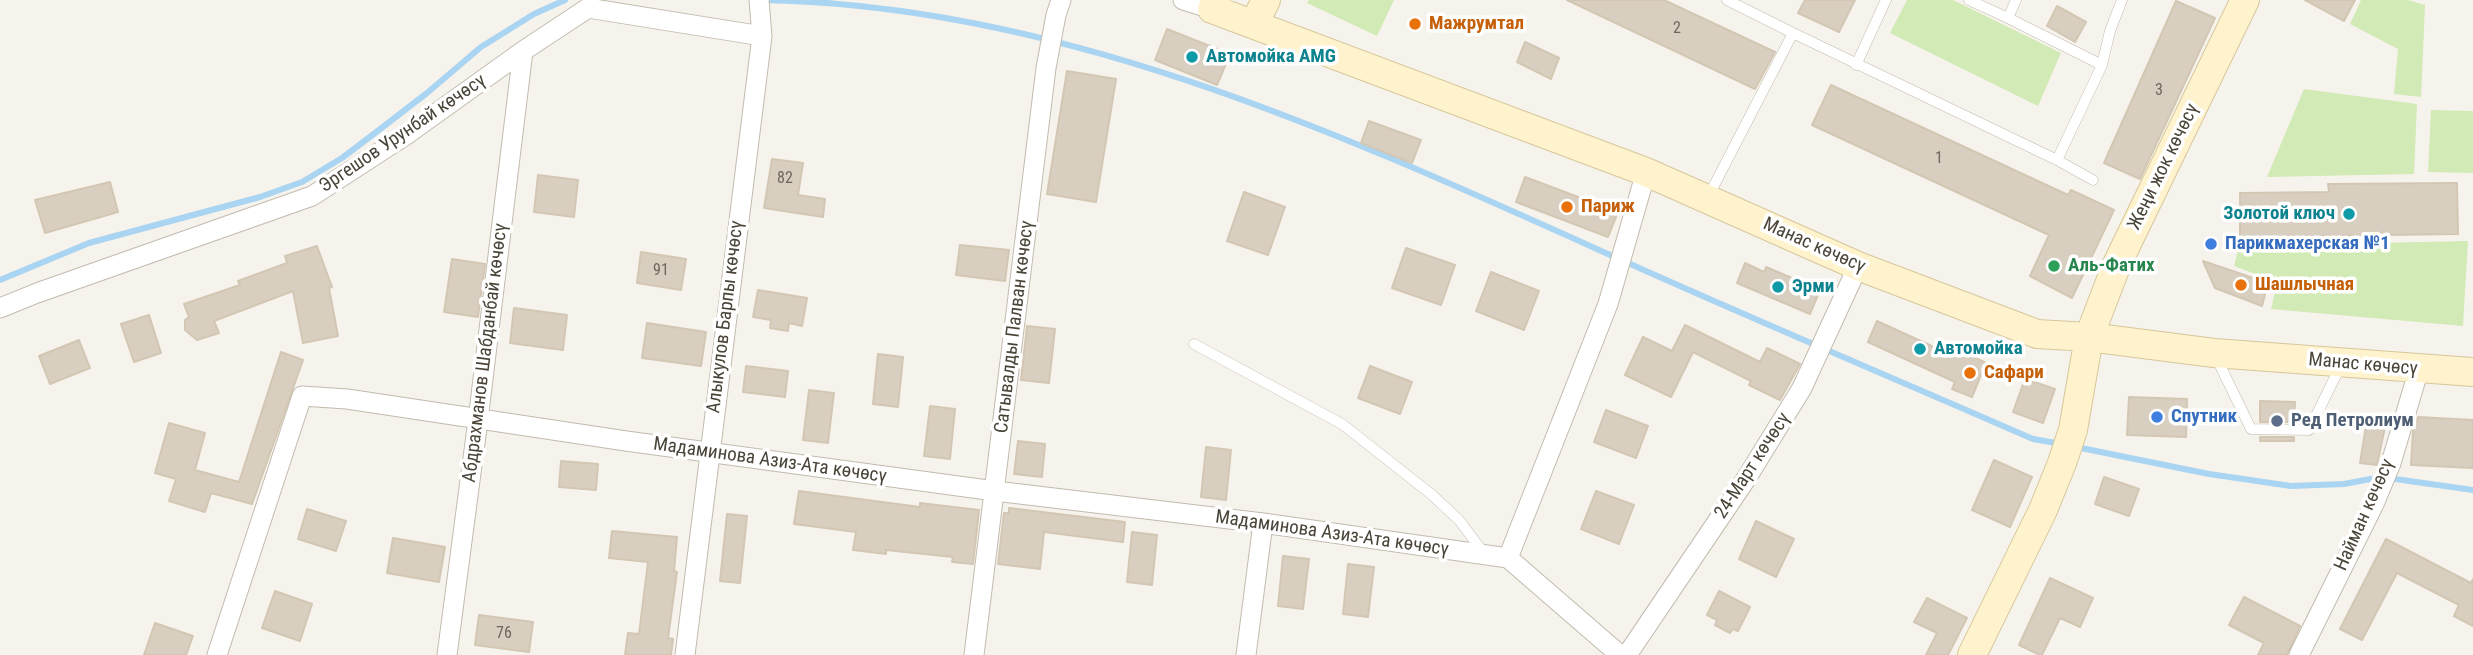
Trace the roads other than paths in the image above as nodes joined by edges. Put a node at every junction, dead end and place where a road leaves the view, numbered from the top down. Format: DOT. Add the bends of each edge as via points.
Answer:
graph roads {
  1 [pos="759,0"];
  2 [pos="1183,0"];
  3 [pos="1729,0"];
  4 [pos="1886,0"];
  5 [pos="1969,0"];
  6 [pos="2015,0"];
  7 [pos="2122,0"];
  8 [pos="2245,0"];
  9 [pos="1214,5"];
  10 [pos="1058,7"];
  11 [pos="1260,12"];
  12 [pos="2008,18"];
  13 [pos="761,28"];
  14 [pos="1793,33"];
  15 [pos="523,51"];
  16 [pos="1856,65"];
  17 [pos="2102,65"];
  18 [pos="2057,160"];
  19 [pos="1646,172"];
  20 [pos="2093,180"];
  21 [pos="1707,198"];
  22 [pos="1858,266"];
  23 [pos="0,309"];
  24 [pos="2090,337"];
  25 [pos="1194,344"];
  26 [pos="2214,353"];
  27 [pos="2342,363"];
  28 [pos="2419,369"];
  29 [pos="2473,373"];
  30 [pos="478,420"];
  31 [pos="709,452"];
  32 [pos="995,491"];
  33 [pos="1263,523"];
  34 [pos="1486,555"];
  35 [pos="1508,558"];
  36 [pos="217,655"];
  37 [pos="447,655"];
  38 [pos="685,655"];
  39 [pos="974,655"];
  40 [pos="1246,655"];
  41 [pos="1620,655"];
  42 [pos="1627,655"];
  43 [pos="1972,655"];
  44 [pos="2299,655"];
  1 -- 13 [label="street, Алыкулов Барпы көчөсү"];
  2 -- 9 [label="street, Манас көчөсү"];
  3 -- 14 [label="lane"];
  4 -- 16 [label="lane"];
  5 -- 12 [label="lane"];
  6 -- 12 [label="lane"];
  7 -- 17 [label="lane"];
  8 -- 24 [label="main road, Жеңи жок көчөсү" via="2117,264"];
  9 -- 11 [label="main road, Манас көчөсү"];
  10 -- 32 [label="street, Сатывалды Палван көчөсү" via="1046,68"];
  11 -- 19 [label="main road, Манас көчөсү"];
  12 -- 17 [label="lane"];
  13 -- 15 [label="street, Эргешов Урунбай көчөсү" via="588,8"];
  13 -- 31 [label="street, Алыкулов Барпы көчөсү"];
  14 -- 16 [label="lane"];
  14 -- 21 [label="lane"];
  15 -- 23 [label="street, Эргешов Урунбай көчөсү" via="312,196"];
  15 -- 30 [label="street, Абдрахманов Шабданбай көчөсү"];
  16 -- 18 [label="lane"];
  17 -- 18 [label="lane"];
  18 -- 20 [label="lane"];
  19 -- 21 [label="main road, Манас көчөсү"];
  19 -- 35 [label="street" via="1608,304"];
  21 -- 22 [label="main road, Манас көчөсү"];
  22 -- 24 [label="main road, Манас көчөсү" via="2037,334"];
  22 -- 42 [label="street, 24-Март көчөсү" via="1802,388"];
  24 -- 26 [label="main road, Манас көчөсү"];
  24 -- 43 [label="main road, Жеңи жок көчөсү" via="2073,430 2062,463"];
  25 -- 34 [label="lane" via="1342,424 1431,494"];
  26 -- 27 [label="main road, Манас көчөсү"];
  26 -- 27 [label="lane" via="2251,429 2309,430"];
  27 -- 28 [label="main road, Манас көчөсү"];
  28 -- 29 [label="main road, Манас көчөсү"];
  28 -- 44 [label="street, Найман көчөсү" via="2374,504"];
  30 -- 31 [label="street, Мадаминова Азиз-Ата көчөсү"];
  30 -- 36 [label="street, Мадаминова Азиз-Ата көчөсү" via="302,396"];
  30 -- 37 [label="street, Абдрахманов Шабданбай көчөсү"];
  31 -- 32 [label="street, Мадаминова Азиз-Ата көчөсү"];
  31 -- 38 [label="street, Алыкулов Барпы көчөсү"];
  32 -- 33 [label="street, Мадаминова Азиз-Ата көчөсү"];
  32 -- 39 [label="street, Сатывалды Палван көчөсү"];
  33 -- 34 [label="street, Мадаминова Азиз-Ата көчөсү"];
  33 -- 40 [label="street"];
  34 -- 35 [label="street, Мадаминова Азиз-Ата көчөсү"];
  35 -- 41 [label="street"];
}
